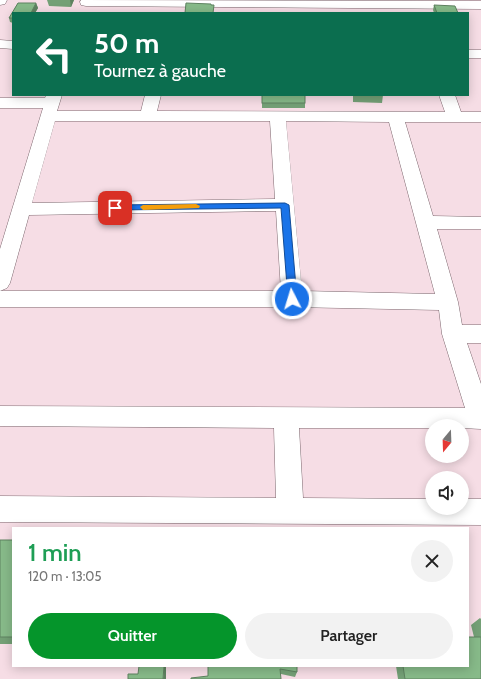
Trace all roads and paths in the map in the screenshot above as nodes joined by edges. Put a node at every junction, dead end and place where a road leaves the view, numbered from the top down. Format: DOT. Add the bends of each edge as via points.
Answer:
graph roads {
  1 [pos="292,1"];
  2 [pos="85,5"];
  3 [pos="481,5"];
  4 [pos="173,8"];
  5 [pos="417,9"];
  6 [pos="0,44"];
  7 [pos="12,45"];
  8 [pos="469,54"];
  9 [pos="481,54"];
  10 [pos="153,96"];
  11 [pos="447,96"];
  12 [pos="0,103"];
  13 [pos="51,105"];
  14 [pos="148,116"];
  15 [pos="278,117"];
  16 [pos="396,117"];
  17 [pos="455,117"];
  18 [pos="481,117"];
  19 [pos="285,205"];
  20 [pos="22,209"];
  21 [pos="426,222"];
  22 [pos="481,223"];
  23 [pos="8,232"];
  24 [pos="0,283"];
  25 [pos="0,299"];
  26 [pos="292,299"];
  27 [pos="448,302"];
  28 [pos="453,334"];
  29 [pos="481,334"];
  30 [pos="0,416"];
  31 [pos="286,417"];
  32 [pos="481,418"];
  33 [pos="0,509"];
  34 [pos="290,510"];
  35 [pos="481,512"];
  1 -- 4 [label="street"];
  1 -- 5 [label="street"];
  2 -- 4 [label="street"];
  3 -- 5 [label="street"];
  6 -- 7 [label="street"];
  8 -- 9 [label="street"];
  10 -- 14 [label="street"];
  11 -- 17 [label="street"];
  12 -- 13 [label="street"];
  13 -- 14 [label="street"];
  13 -- 20 [label="street"];
  14 -- 15 [label="street"];
  15 -- 16 [label="street"];
  15 -- 19 [label="street"];
  16 -- 17 [label="street"];
  16 -- 21 [label="street"];
  17 -- 18 [label="street"];
  19 -- 20 [label="street"];
  19 -- 26 [label="street"];
  20 -- 23 [label="street"];
  21 -- 22 [label="street"];
  21 -- 27 [label="street"];
  23 -- 24 [label="street"];
  25 -- 26 [label="street"];
  26 -- 27 [label="street"];
  27 -- 28 [label="street"];
  28 -- 29 [label="street"];
  28 -- 32 [label="street"];
  30 -- 31 [label="street"];
  31 -- 32 [label="street"];
  31 -- 34 [label="street"];
  33 -- 34 [label="street"];
  34 -- 35 [label="street"];
}
